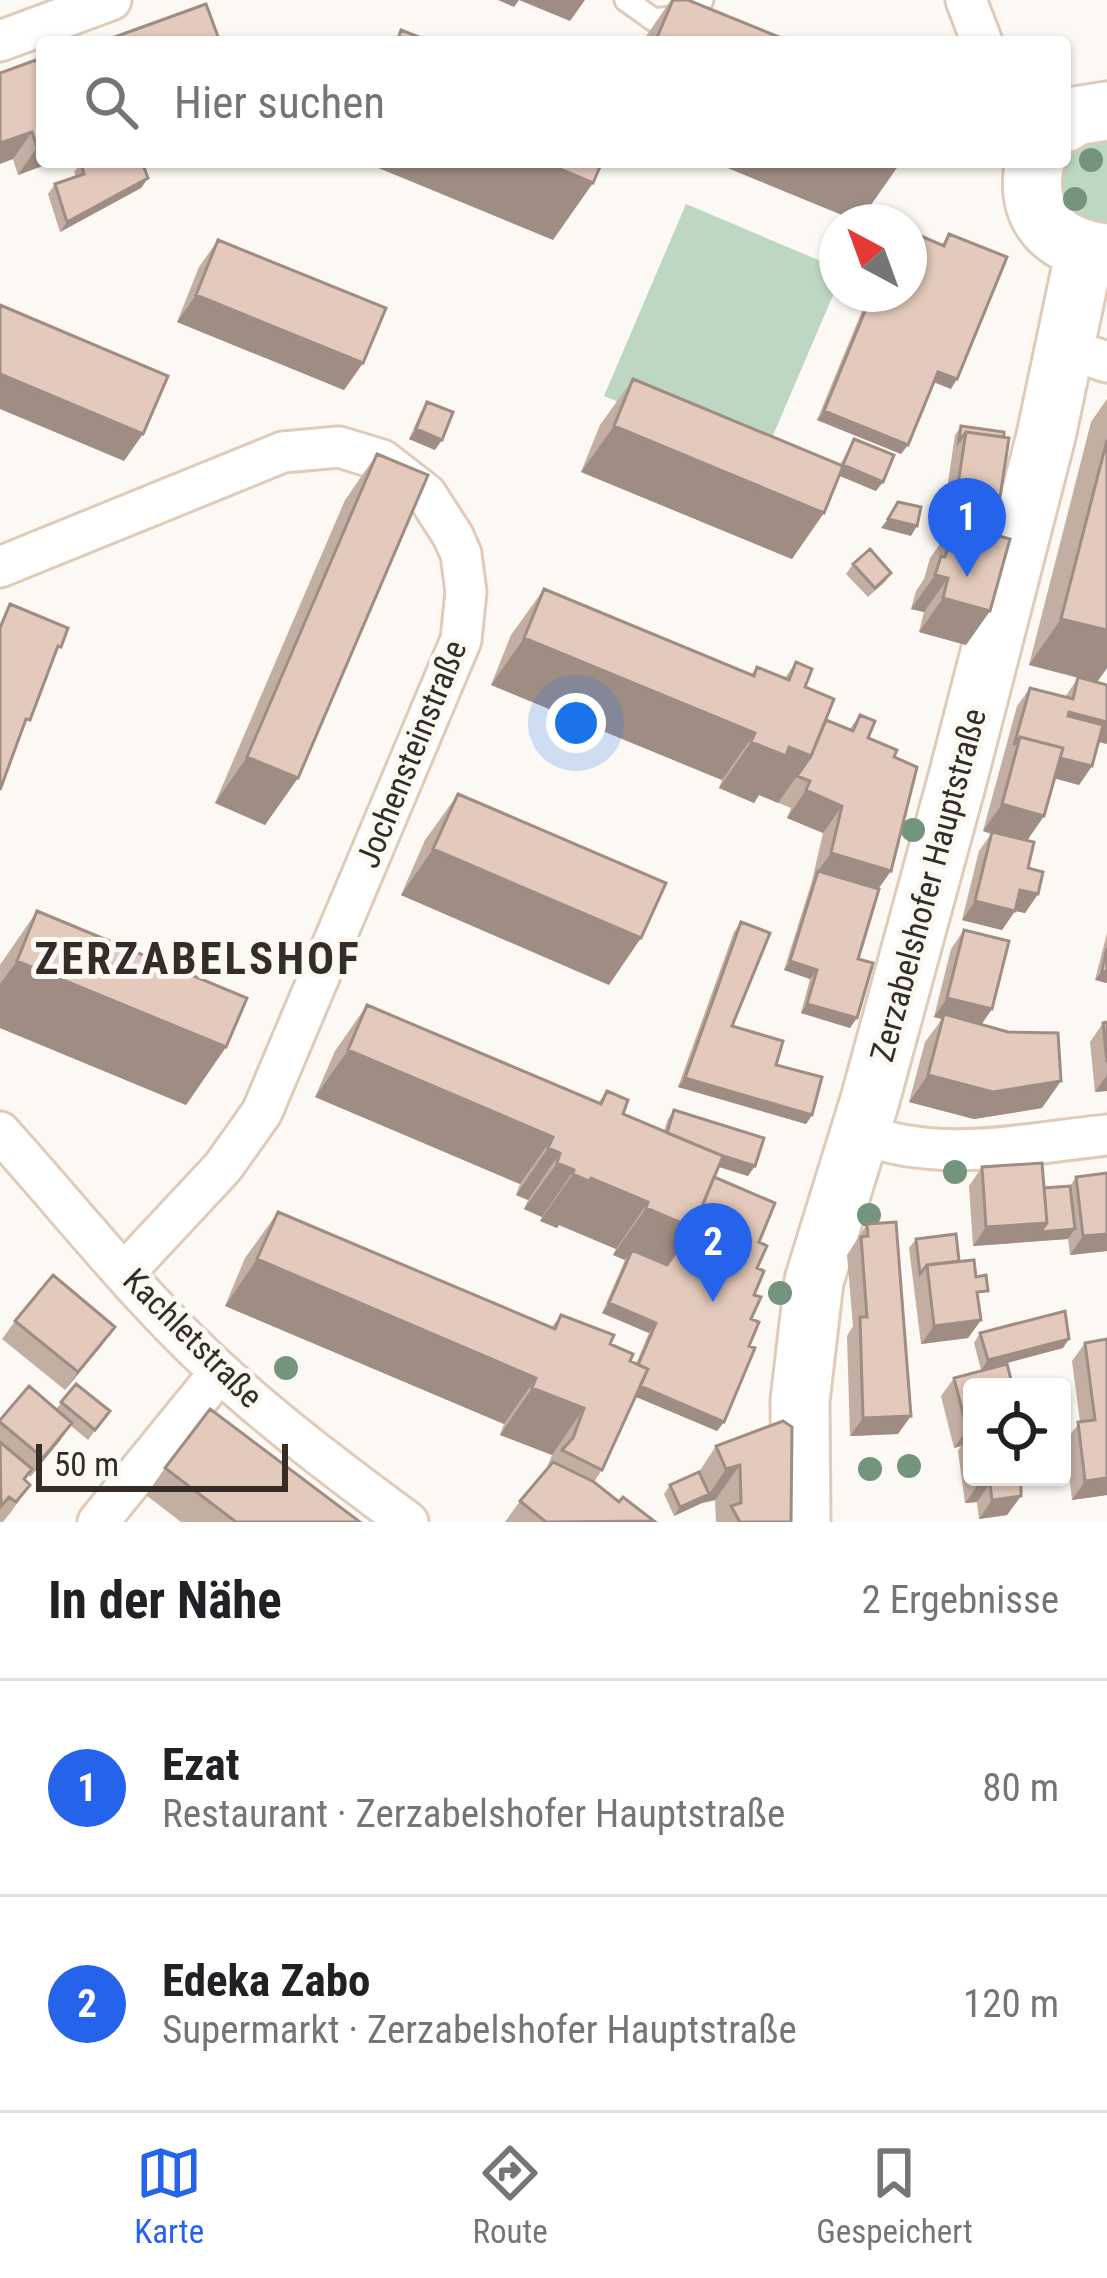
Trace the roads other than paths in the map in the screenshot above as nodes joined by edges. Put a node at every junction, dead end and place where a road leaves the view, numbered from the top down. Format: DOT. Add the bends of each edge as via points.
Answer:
graph roads {
  1 [pos="111,0"];
  2 [pos="626,0"];
  3 [pos="702,0"];
  4 [pos="966,0"];
  5 [pos="980,36"];
  6 [pos="0,41"];
  7 [pos="1107,111"];
  8 [pos="1071,119"];
  9 [pos="1034,168"];
  10 [pos="1096,252"];
  11 [pos="1086,355"];
  12 [pos="0,567"];
  13 [pos="0,1132"];
  14 [pos="859,1133"];
  15 [pos="1107,1135"];
  16 [pos="125,1272"];
  17 [pos="220,1372"];
  18 [pos="98,1522"];
  19 [pos="407,1522"];
  20 [pos="801,1522"];
  1 -- 6 [label="street"];
  2 -- 3 [label="lane" via="654,20 687,16"];
  4 -- 5 [label="street"];
  7 -- 8 [label="street"];
  9 -- 10 [label="street" via="1040,215 1068,245"];
  10 -- 11 [label="street, Zerzabelshofer Hauptstraße"];
  11 -- 14 [label="street, Zerzabelshofer Hauptstraße" via="1046,436"];
  12 -- 16 [label="street, Jochensteinstraße" via="283,452 339,448 382,460 426,494 461,554 461,640 262,1112 223,1167"];
  13 -- 16 [label="street, Kachletstraße"];
  14 -- 15 [label="street" via="938,1152"];
  14 -- 20 [label="street, Zerzabelshofer Hauptstraße" via="807,1324"];
  16 -- 17 [label="street, Kachletstraße"];
  17 -- 18 [label="street"];
  17 -- 19 [label="street, Kachletstraße"];
}
